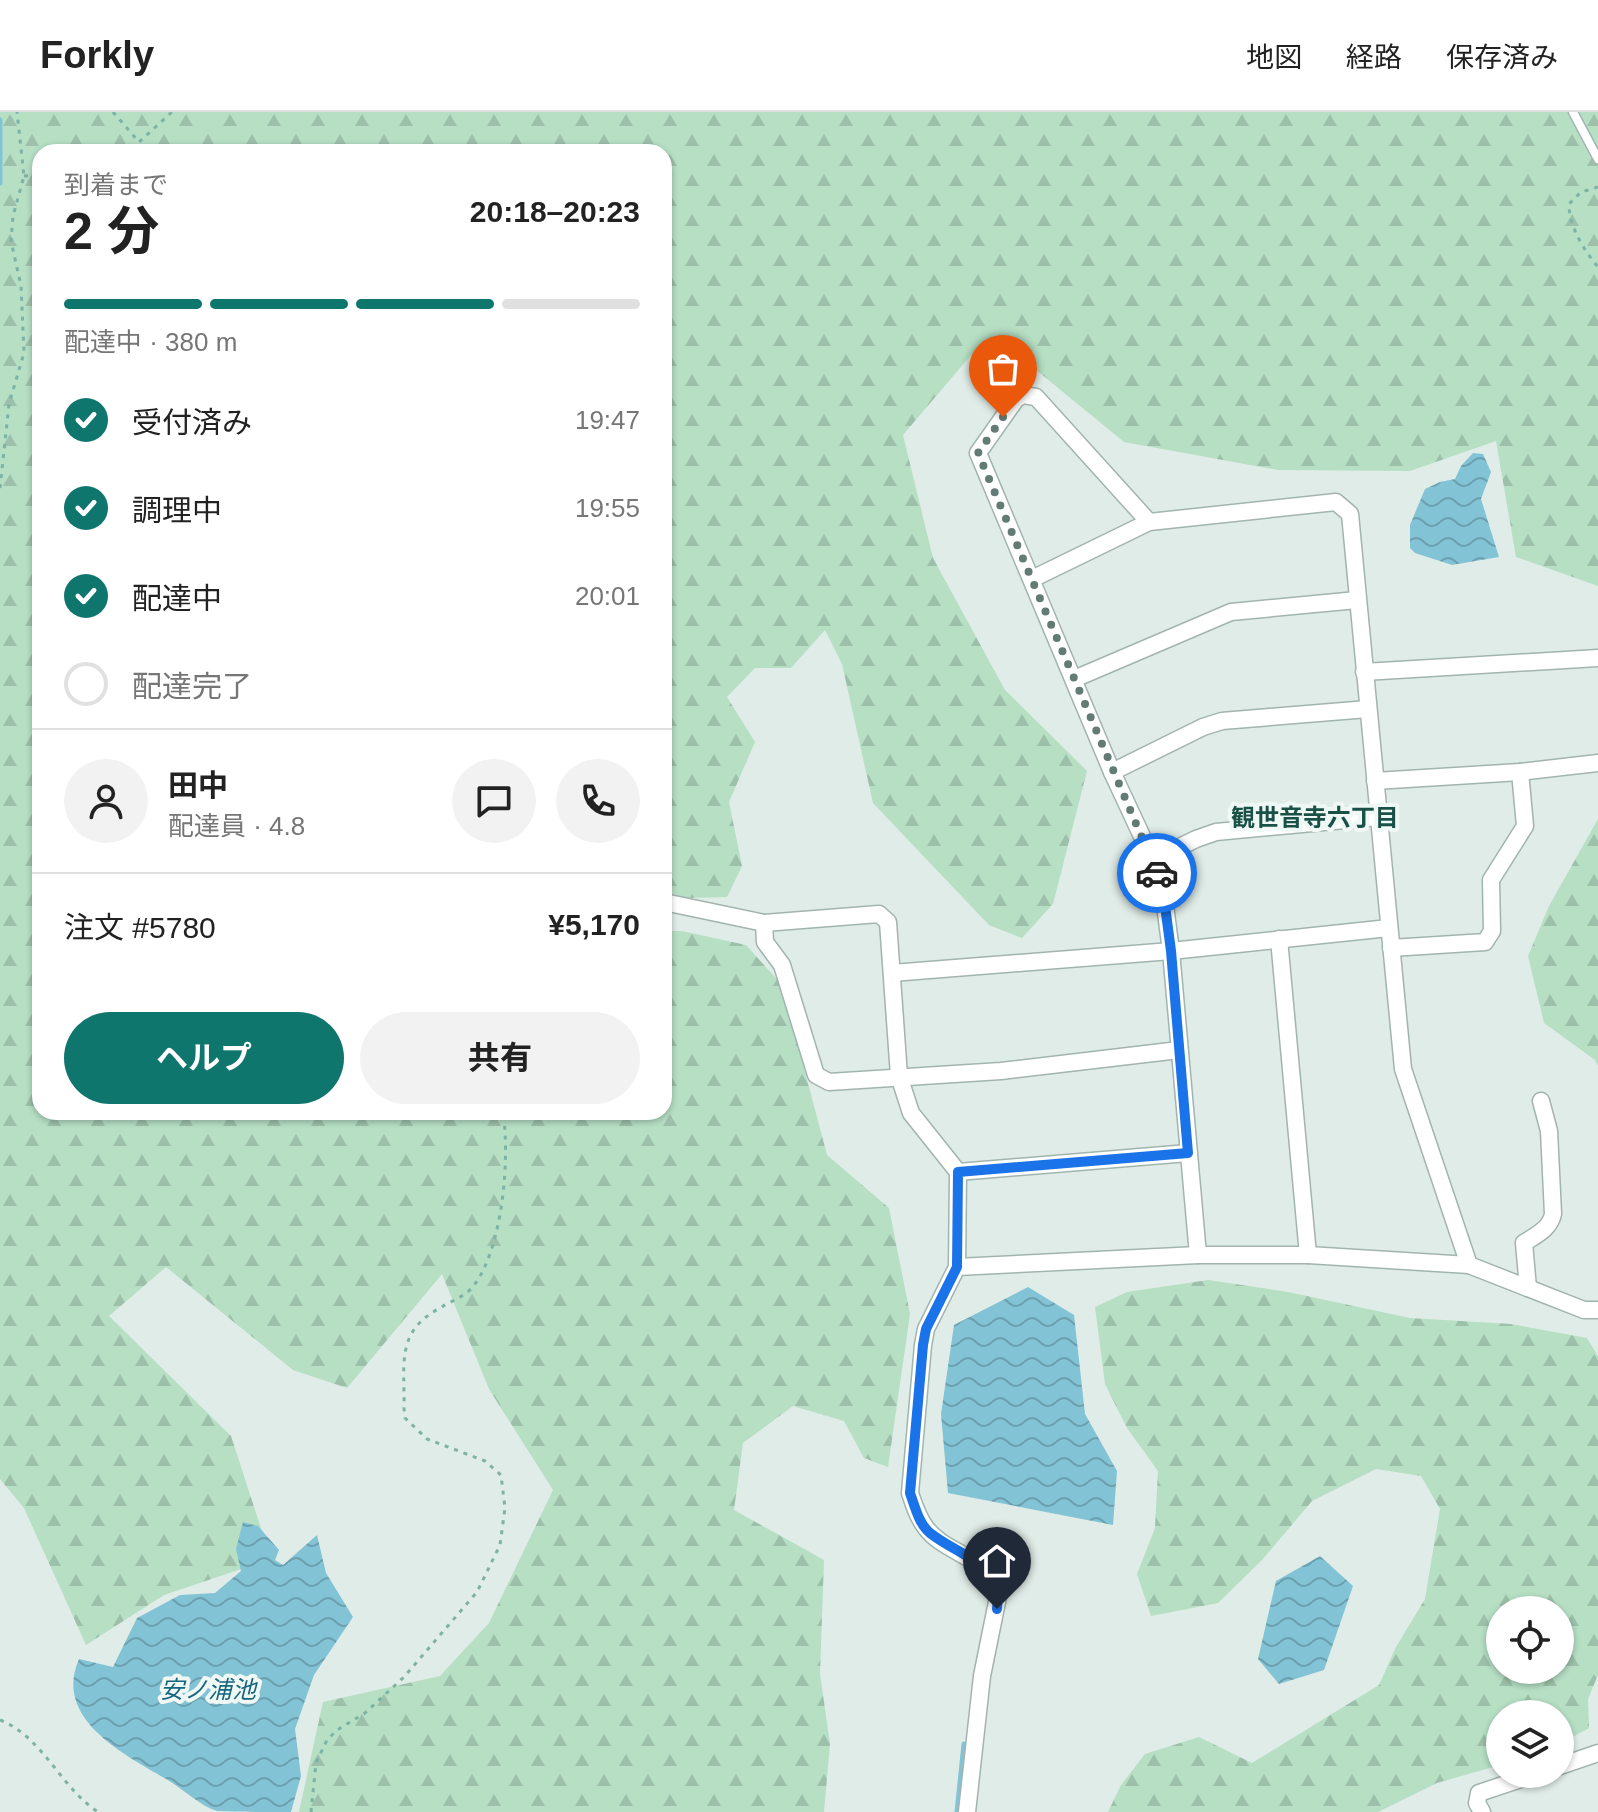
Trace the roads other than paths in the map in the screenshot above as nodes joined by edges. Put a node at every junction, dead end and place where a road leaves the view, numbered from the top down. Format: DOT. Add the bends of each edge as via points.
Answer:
graph roads {
  1 [pos="1573,112"];
  2 [pos="1598,159"];
  3 [pos="1149,522"];
  4 [pos="1032,579"];
  5 [pos="1357,600"];
  6 [pos="1598,658"];
  7 [pos="1364,672"];
  8 [pos="1074,679"];
  9 [pos="1368,709"];
  10 [pos="1598,763"];
  11 [pos="1112,772"];
  12 [pos="1520,772"];
  13 [pos="1375,781"];
  14 [pos="1378,817"];
  15 [pos="1153,860"];
  16 [pos="672,904"];
  17 [pos="764,923"];
  18 [pos="1389,928"];
  19 [pos="1279,939"];
  20 [pos="1391,948"];
  21 [pos="1171,951"];
  22 [pos="892,973"];
  23 [pos="1179,1050"];
  24 [pos="899,1076"];
  25 [pos="1541,1101"];
  26 [pos="1188,1153"];
  27 [pos="958,1172"];
  28 [pos="1198,1255"];
  29 [pos="1308,1255"];
  30 [pos="1469,1265"];
  31 [pos="957,1267"];
  32 [pos="1528,1288"];
  33 [pos="1598,1310"];
  34 [pos="1598,1753"];
  35 [pos="1574,1761"];
  36 [pos="1494,1788"];
  37 [pos="967,1812"];
  38 [pos="1482,1812"];
  1 -- 2 [label="lane"];
  3 -- 4 [label="street"];
  3 -- 4 [label="street" via="1036,397 1023,395 978,453"];
  3 -- 5 [label="street" via="1336,502 1350,514"];
  4 -- 8 [label="street"];
  5 -- 7 [label="street"];
  5 -- 8 [label="street" via="1231,612"];
  6 -- 7 [label="street"];
  7 -- 9 [label="street"];
  8 -- 11 [label="street"];
  9 -- 11 [label="street" via="1222,721"];
  9 -- 13 [label="street"];
  10 -- 12 [label="street"];
  11 -- 15 [label="street"];
  12 -- 13 [label="street"];
  12 -- 20 [label="street" via="1525,826 1491,880 1492,931 1485,942"];
  13 -- 14 [label="street"];
  14 -- 15 [label="street" via="1216,832"];
  14 -- 18 [label="street"];
  15 -- 21 [label="street"];
  16 -- 17 [label="street"];
  17 -- 22 [label="street" via="879,914 888,922"];
  17 -- 24 [label="street" via="765,942 782,965 816,1075 829,1082"];
  18 -- 19 [label="street"];
  18 -- 20 [label="street"];
  19 -- 21 [label="street"];
  19 -- 29 [label="street"];
  20 -- 30 [label="street" via="1403,1069"];
  21 -- 22 [label="street"];
  21 -- 23 [label="street"];
  22 -- 24 [label="street"];
  23 -- 24 [label="street" via="1001,1071"];
  23 -- 26 [label="street"];
  24 -- 27 [label="street" via="911,1113"];
  25 -- 32 [label="street" via="1549,1131 1553,1214 1551,1223 1524,1243"];
  26 -- 27 [label="street"];
  26 -- 28 [label="street"];
  27 -- 31 [label="street"];
  28 -- 29 [label="street"];
  28 -- 31 [label="street"];
  29 -- 30 [label="street"];
  30 -- 32 [label="street"];
  31 -- 37 [label="street" via="926,1329 910,1493 928,1531 987,1571 996,1586"];
  32 -- 33 [label="street" via="1584,1310"];
  34 -- 35 [label="street"];
  36 -- 38 [label="street" via="1479,1793"];
}
